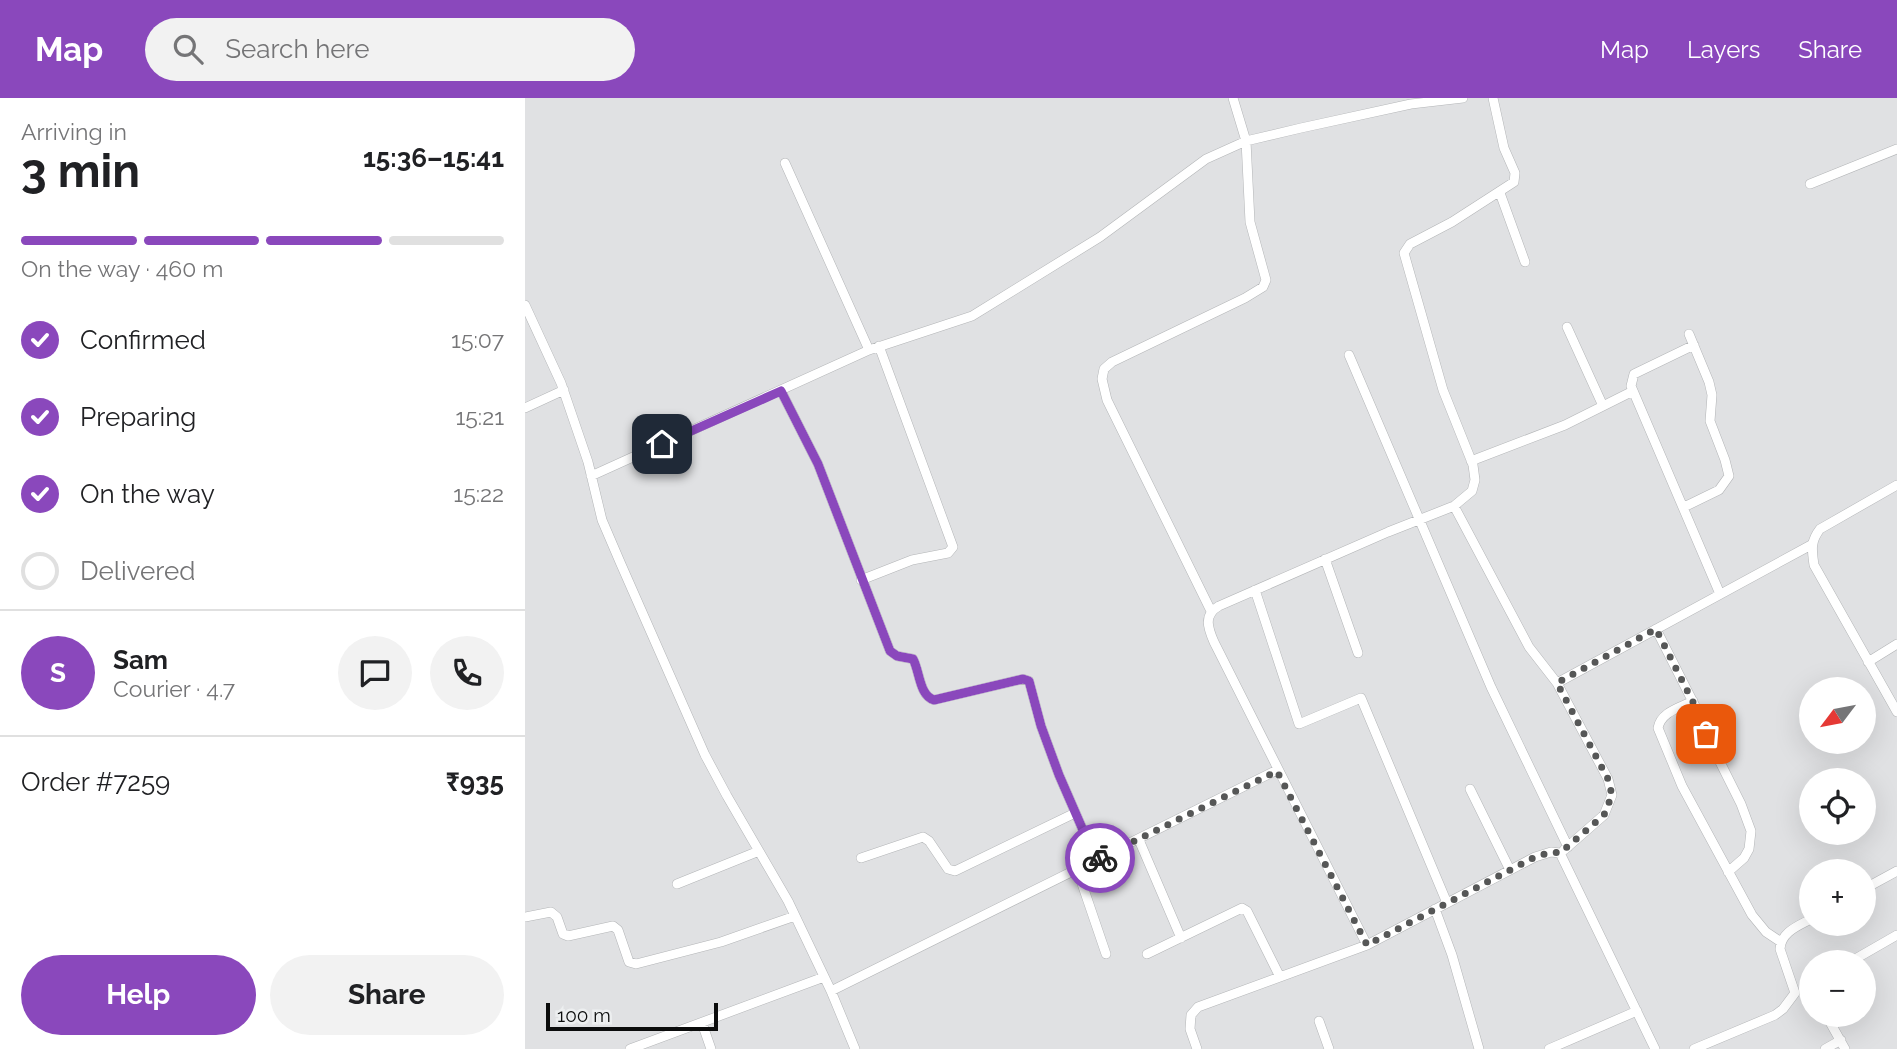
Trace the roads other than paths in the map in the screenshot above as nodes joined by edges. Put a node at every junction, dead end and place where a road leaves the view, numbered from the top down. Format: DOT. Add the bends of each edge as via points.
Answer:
graph roads {
  1 [pos="1233,98"];
  2 [pos="1463,98"];
  3 [pos="1493,98"];
  4 [pos="1246,141"];
  5 [pos="1897,149"];
  6 [pos="785,163"];
  7 [pos="1809,184"];
  8 [pos="1500,192"];
  9 [pos="1525,262"];
  10 [pos="525,305"];
  11 [pos="1567,327"];
  12 [pos="1689,334"];
  13 [pos="1694,345"];
  14 [pos="880,346"];
  15 [pos="869,350"];
  16 [pos="1349,355"];
  17 [pos="563,390"];
  18 [pos="781,391"];
  19 [pos="1633,391"];
  20 [pos="1603,406"];
  21 [pos="525,408"];
  22 [pos="1471,461"];
  23 [pos="591,476"];
  24 [pos="1897,485"];
  25 [pos="1454,506"];
  26 [pos="1684,507"];
  27 [pos="1421,520"];
  28 [pos="1811,545"];
  29 [pos="1325,559"];
  30 [pos="861,580"];
  31 [pos="1255,590"];
  32 [pos="1720,594"];
  33 [pos="1211,611"];
  34 [pos="1656,629"];
  35 [pos="1897,644"];
  36 [pos="1358,653"];
  37 [pos="1868,662"];
  38 [pos="1557,683"];
  39 [pos="1693,701"];
  40 [pos="1897,712"];
  41 [pos="1277,771"];
  42 [pos="1470,789"];
  43 [pos="1075,813"];
  44 [pos="1139,839"];
  45 [pos="1564,850"];
  46 [pos="759,851"];
  47 [pos="861,858"];
  48 [pos="1096,860"];
  49 [pos="1077,869"];
  50 [pos="1510,870"];
  51 [pos="1897,871"];
  52 [pos="1728,872"];
  53 [pos="1876,882"];
  54 [pos="677,884"];
  55 [pos="1447,903"];
  56 [pos="1435,909"];
  57 [pos="795,916"];
  58 [pos="525,918"];
  59 [pos="1799,926"];
  60 [pos="1897,935"];
  61 [pos="1181,938"];
  62 [pos="1781,942"];
  63 [pos="1367,945"];
  64 [pos="1871,950"];
  65 [pos="1106,954"];
  66 [pos="1147,954"];
  67 [pos="824,976"];
  68 [pos="1280,977"];
  69 [pos="831,991"];
  70 [pos="1637,1011"];
  71 [pos="1319,1021"];
  72 [pos="702,1023"];
  73 [pos="1833,1027"];
  74 [pos="1192,1037"];
  75 [pos="1843,1044"];
  76 [pos="630,1049"];
  77 [pos="712,1049"];
  78 [pos="855,1049"];
  79 [pos="1190,1049"];
  80 [pos="1197,1049"];
  81 [pos="1329,1049"];
  82 [pos="1479,1049"];
  83 [pos="1549,1049"];
  84 [pos="1655,1049"];
  85 [pos="1694,1049"];
  86 [pos="1825,1049"];
  1 -- 4 [label="street"];
  2 -- 4 [label="street" via="1388,108"];
  3 -- 8 [label="street" via="1515,177"];
  4 -- 14 [label="street" via="1206,159 1100,237 999,301 954,323"];
  4 -- 33 [label="street" via="1250,222 1266,280 1263,287 1112,362 1102,379 1121,432"];
  5 -- 7 [label="street"];
  6 -- 15 [label="street"];
  8 -- 9 [label="street"];
  8 -- 22 [label="street" via="1410,244 1404,253 1443,390"];
  10 -- 17 [label="street"];
  11 -- 20 [label="street"];
  12 -- 13 [label="street"];
  13 -- 19 [label="street" via="1634,374"];
  13 -- 26 [label="street" via="1709,382 1710,421 1729,476 1719,490"];
  14 -- 15 [label="street"];
  14 -- 30 [label="street" via="953,547 948,553 912,560"];
  15 -- 18 [label="street"];
  16 -- 27 [label="street"];
  17 -- 21 [label="street"];
  17 -- 23 [label="street"];
  18 -- 23 [label="street"];
  18 -- 30 [label="street" via="818,464"];
  19 -- 20 [label="street"];
  19 -- 26 [label="street"];
  20 -- 22 [label="street"];
  22 -- 25 [label="street" via="1472,491"];
  23 -- 46 [label="street" via="602,520 666,666 711,765"];
  24 -- 28 [label="street" via="1820,529"];
  25 -- 27 [label="street"];
  25 -- 38 [label="street" via="1529,647"];
  26 -- 32 [label="street"];
  27 -- 29 [label="street"];
  27 -- 45 [label="street"];
  28 -- 32 [label="street"];
  28 -- 37 [label="street" via="1814,565"];
  29 -- 31 [label="street"];
  29 -- 36 [label="street"];
  30 -- 43 [label="street" via="890,651 913,659 928,698 941,700 1029,681"];
  31 -- 33 [label="street"];
  31 -- 55 [label="street" via="1299,724 1361,698"];
  32 -- 34 [label="street"];
  33 -- 41 [label="street" via="1207,620 1213,642"];
  34 -- 38 [label="street"];
  34 -- 39 [label="street"];
  35 -- 37 [label="street"];
  37 -- 40 [label="street"];
  38 -- 45 [label="street" via="1612,795 1604,815"];
  39 -- 52 [label="street" via="1751,831 1749,849"];
  39 -- 52 [label="street" via="1665,715 1658,728 1682,786"];
  41 -- 44 [label="street"];
  41 -- 63 [label="street"];
  42 -- 50 [label="street"];
  43 -- 47 [label="street" via="955,871 947,869 923,837"];
  43 -- 48 [label="street"];
  44 -- 48 [label="street"];
  44 -- 61 [label="street"];
  45 -- 50 [label="street" via="1543,854"];
  45 -- 70 [label="street"];
  46 -- 54 [label="street"];
  46 -- 57 [label="street"];
  48 -- 49 [label="street"];
  49 -- 65 [label="street"];
  49 -- 69 [label="street"];
  50 -- 55 [label="street"];
  51 -- 53 [label="street"];
  52 -- 62 [label="street" via="1759,925"];
  55 -- 56 [label="street"];
  56 -- 63 [label="street"];
  56 -- 82 [label="street"];
  57 -- 58 [label="street" via="722,942 636,964 629,962 613,926 568,936 551,912"];
  57 -- 67 [label="street"];
  59 -- 62 [label="street"];
  60 -- 64 [label="street"];
  61 -- 66 [label="street"];
  61 -- 68 [label="street" via="1245,909"];
  62 -- 85 [label="street" via="1795,993 1792,999 1775,1015"];
  63 -- 68 [label="street"];
  67 -- 69 [label="street"];
  67 -- 72 [label="street"];
  68 -- 74 [label="street" via="1198,1007 1191,1015"];
  69 -- 78 [label="street"];
  70 -- 83 [label="street"];
  70 -- 84 [label="street"];
  71 -- 81 [label="street"];
  72 -- 76 [label="street"];
  72 -- 77 [label="street"];
  73 -- 75 [label="street"];
  74 -- 79 [label="street"];
  74 -- 80 [label="street"];
  75 -- 86 [label="street"];
}
